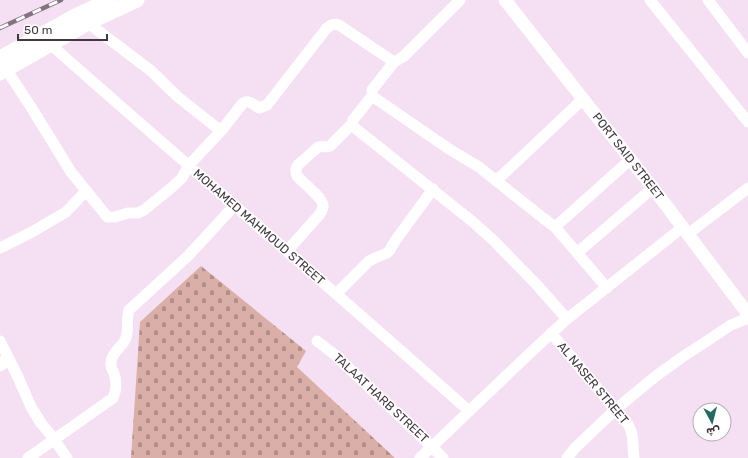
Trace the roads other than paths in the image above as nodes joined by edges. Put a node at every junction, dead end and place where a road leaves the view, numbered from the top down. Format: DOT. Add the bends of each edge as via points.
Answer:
graph roads {
  1 [pos="110,0"];
  2 [pos="138,0"];
  3 [pos="460,0"];
  4 [pos="505,0"];
  5 [pos="650,0"];
  6 [pos="708,0"];
  7 [pos="88,23"];
  8 [pos="50,44"];
  9 [pos="748,53"];
  10 [pos="394,62"];
  11 [pos="2,66"];
  12 [pos="372,96"];
  13 [pos="583,99"];
  14 [pos="748,122"];
  15 [pos="352,124"];
  16 [pos="221,131"];
  17 [pos="631,159"];
  18 [pos="188,166"];
  19 [pos="496,181"];
  20 [pos="653,188"];
  21 [pos="748,188"];
  22 [pos="432,189"];
  23 [pos="86,192"];
  24 [pos="234,206"];
  25 [pos="555,227"];
  26 [pos="685,231"];
  27 [pos="0,248"];
  28 [pos="287,251"];
  29 [pos="577,253"];
  30 [pos="607,288"];
  31 [pos="336,294"];
  32 [pos="748,314"];
  33 [pos="748,318"];
  34 [pos="568,319"];
  35 [pos="551,333"];
  36 [pos="0,341"];
  37 [pos="317,341"];
  38 [pos="7,355"];
  39 [pos="0,366"];
  40 [pos="616,409"];
  41 [pos="468,411"];
  42 [pos="54,439"];
  43 [pos="432,447"];
  44 [pos="28,458"];
  45 [pos="67,458"];
  46 [pos="420,458"];
  47 [pos="443,458"];
  48 [pos="567,458"];
  49 [pos="634,458"];
  1 -- 11 [label="main road" via="77,16"];
  2 -- 7 [label="main road"];
  3 -- 10 [label="street" via="403,58"];
  4 -- 13 [label="street, PORT SAID STREET"];
  5 -- 14 [label="street"];
  6 -- 9 [label="street"];
  7 -- 8 [label="main road"];
  7 -- 16 [label="street" via="150,70 178,97"];
  8 -- 11 [label="main road"];
  8 -- 18 [label="street, MOHAMED MAHMOUD STREET"];
  10 -- 12 [label="street" via="372,90"];
  10 -- 16 [label="street" via="339,25 333,24 326,29 267,105 259,108 245,101"];
  11 -- 23 [label="street"];
  12 -- 15 [label="street"];
  12 -- 19 [label="street"];
  13 -- 17 [label="street, PORT SAID STREET"];
  13 -- 19 [label="street"];
  15 -- 22 [label="street"];
  15 -- 28 [label="street" via="330,146 320,146 296,167 297,176 320,199 323,207 320,214"];
  16 -- 18 [label="street"];
  17 -- 20 [label="street, PORT SAID STREET"];
  17 -- 25 [label="street"];
  18 -- 23 [label="street" via="182,178 141,212 107,216"];
  18 -- 24 [label="street, MOHAMED MAHMOUD STREET"];
  19 -- 25 [label="street"];
  20 -- 26 [label="street, PORT SAID STREET"];
  20 -- 29 [label="street"];
  21 -- 26 [label="street"];
  22 -- 31 [label="street" via="390,250 364,265"];
  22 -- 34 [label="street" via="493,240"];
  23 -- 27 [label="street" via="66,212"];
  24 -- 28 [label="street, MOHAMED MAHMOUD STREET"];
  24 -- 42 [label="street" via="188,256 128,310 126,339 111,361 117,386 113,398"];
  25 -- 29 [label="street"];
  26 -- 30 [label="street"];
  26 -- 32 [label="street, PORT SAID STREET"];
  28 -- 31 [label="street, MOHAMED MAHMOUD STREET"];
  29 -- 30 [label="street"];
  30 -- 34 [label="street"];
  31 -- 41 [label="street, MOHAMED MAHMOUD STREET"];
  33 -- 40 [label="street" via="710,338 656,376"];
  34 -- 35 [label="street"];
  35 -- 40 [label="street, AL NASER STREET"];
  35 -- 41 [label="street"];
  36 -- 38 [label="street"];
  37 -- 43 [label="street, TALAAT HARB STREET"];
  38 -- 39 [label="street"];
  38 -- 42 [label="street" via="31,407"];
  40 -- 48 [label="street" via="574,448"];
  40 -- 49 [label="street, AL NASER STREET" via="632,431"];
  41 -- 43 [label="street"];
  42 -- 44 [label="street"];
  42 -- 45 [label="street"];
  43 -- 46 [label="street"];
  43 -- 47 [label="street, TALAAT HARB STREET"];
}
